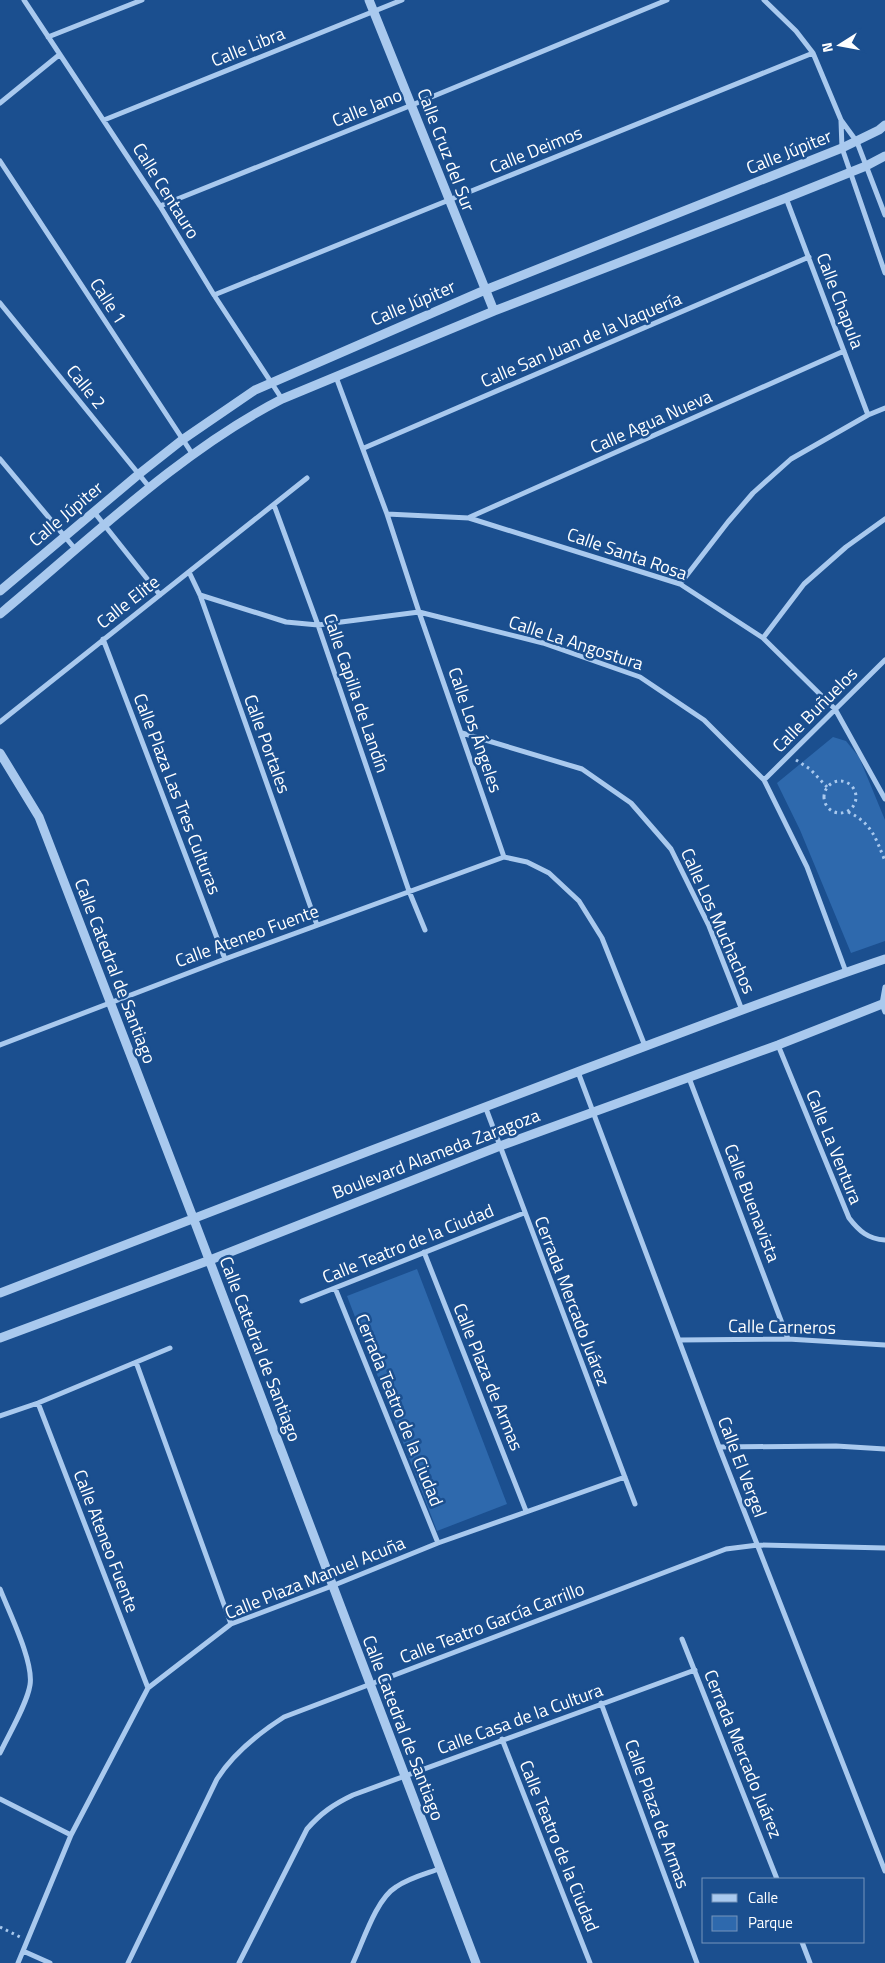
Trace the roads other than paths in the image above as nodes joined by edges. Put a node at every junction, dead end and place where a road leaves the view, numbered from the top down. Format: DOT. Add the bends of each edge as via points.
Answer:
graph roads {
  1 [pos="24,0"];
  2 [pos="142,0"];
  3 [pos="369,0"];
  4 [pos="402,0"];
  5 [pos="667,0"];
  6 [pos="764,0"];
  7 [pos="374,11"];
  8 [pos="48,37"];
  9 [pos="813,53"];
  10 [pos="59,55"];
  11 [pos="0,103"];
  12 [pos="412,105"];
  13 [pos="104,120"];
  14 [pos="841,120"];
  15 [pos="885,125"];
  16 [pos="857,142"];
  17 [pos="842,148"];
  18 [pos="885,156"];
  19 [pos="0,161"];
  20 [pos="866,166"];
  21 [pos="850,172"];
  22 [pos="786,198"];
  23 [pos="448,200"];
  24 [pos="160,206"];
  25 [pos="885,216"];
  26 [pos="809,257"];
  27 [pos="885,273"];
  28 [pos="486,290"];
  29 [pos="214,295"];
  30 [pos="0,303"];
  31 [pos="494,311"];
  32 [pos="844,351"];
  33 [pos="336,377"];
  34 [pos="270,383"];
  35 [pos="282,399"];
  36 [pos="885,408"];
  37 [pos="868,415"];
  38 [pos="182,440"];
  39 [pos="364,448"];
  40 [pos="193,456"];
  41 [pos="0,459"];
  42 [pos="139,474"];
  43 [pos="306,478"];
  44 [pos="150,488"];
  45 [pos="274,504"];
  46 [pos="94,512"];
  47 [pos="388,514"];
  48 [pos="469,518"];
  49 [pos="885,519"];
  50 [pos="105,526"];
  51 [pos="64,537"];
  52 [pos="76,550"];
  53 [pos="189,572"];
  54 [pos="680,584"];
  55 [pos="0,591"];
  56 [pos="160,595"];
  57 [pos="200,595"];
  58 [pos="419,612"];
  59 [pos="0,614"];
  60 [pos="318,625"];
  61 [pos="763,638"];
  62 [pos="103,639"];
  63 [pos="885,660"];
  64 [pos="835,709"];
  65 [pos="0,722"];
  66 [pos="462,733"];
  67 [pos="0,754"];
  68 [pos="764,780"];
  69 [pos="885,799"];
  70 [pos="504,857"];
  71 [pos="409,891"];
  72 [pos="317,925"];
  73 [pos="424,930"];
  74 [pos="225,959"];
  75 [pos="885,959"];
  76 [pos="846,972"];
  77 [pos="885,987"];
  78 [pos="110,1002"];
  79 [pos="884,1006"];
  80 [pos="742,1010"];
  81 [pos="0,1045"];
  82 [pos="778,1045"];
  83 [pos="645,1046"];
  84 [pos="578,1072"];
  85 [pos="690,1078"];
  86 [pos="485,1106"];
  87 [pos="593,1112"];
  88 [pos="500,1146"];
  89 [pos="524,1213"];
  90 [pos="194,1220"];
  91 [pos="885,1240"];
  92 [pos="424,1252"];
  93 [pos="210,1260"];
  94 [pos="335,1288"];
  95 [pos="0,1293"];
  96 [pos="302,1301"];
  97 [pos="0,1338"];
  98 [pos="788,1339"];
  99 [pos="678,1340"];
  100 [pos="885,1345"];
  101 [pos="170,1348"];
  102 [pos="136,1362"];
  103 [pos="38,1403"];
  104 [pos="0,1416"];
  105 [pos="719,1447"];
  106 [pos="885,1449"];
  107 [pos="625,1477"];
  108 [pos="635,1504"];
  109 [pos="526,1511"];
  110 [pos="438,1543"];
  111 [pos="758,1545"];
  112 [pos="885,1548"];
  113 [pos="332,1586"];
  114 [pos="0,1589"];
  115 [pos="231,1624"];
  116 [pos="682,1638"];
  117 [pos="695,1670"];
  118 [pos="370,1685"];
  119 [pos="148,1688"];
  120 [pos="601,1704"];
  121 [pos="502,1739"];
  122 [pos="0,1752"];
  123 [pos="404,1776"];
  124 [pos="0,1799"];
  125 [pos="71,1835"];
  126 [pos="439,1869"];
  127 [pos="885,1871"];
  128 [pos="778,1878"];
  129 [pos="802,1943"];
  130 [pos="24,1951"];
  131 [pos="18,1963"];
  132 [pos="50,1963"];
  133 [pos="128,1963"];
  134 [pos="240,1963"];
  135 [pos="353,1963"];
  136 [pos="476,1963"];
  137 [pos="590,1963"];
  138 [pos="697,1963"];
  139 [pos="810,1963"];
  1 -- 8 [label="street, Calle Centauro"];
  2 -- 8 [label="street"];
  3 -- 7 [label="street, Calle Cruz del Sur"];
  4 -- 7 [label="street, Calle Libra"];
  5 -- 12 [label="street, Calle Jano"];
  6 -- 9 [label="street"];
  7 -- 12 [label="street, Calle Cruz del Sur"];
  7 -- 13 [label="street, Calle Libra"];
  8 -- 10 [label="street, Calle Centauro"];
  9 -- 14 [label="street"];
  9 -- 23 [label="street, Calle Deimos"];
  10 -- 11 [label="street"];
  10 -- 13 [label="street, Calle Centauro"];
  12 -- 23 [label="street, Calle Cruz del Sur"];
  12 -- 24 [label="street, Calle Jano"];
  13 -- 24 [label="street, Calle Centauro"];
  14 -- 16 [label="street"];
  14 -- 17 [label="street"];
  15 -- 16 [label="street, Calle Júpiter"];
  16 -- 17 [label="street, Calle Júpiter"];
  16 -- 20 [label="street"];
  17 -- 21 [label="street"];
  17 -- 28 [label="street, Calle Júpiter"];
  18 -- 20 [label="street, Calle Júpiter"];
  19 -- 38 [label="street, Calle 1"];
  20 -- 21 [label="street, Calle Júpiter"];
  20 -- 25 [label="street"];
  21 -- 22 [label="street, Calle Júpiter"];
  21 -- 27 [label="street"];
  22 -- 26 [label="street, Calle Chapula"];
  22 -- 31 [label="street, Calle Júpiter"];
  23 -- 28 [label="street, Calle Cruz del Sur"];
  23 -- 29 [label="street, Calle Deimos"];
  24 -- 29 [label="street, Calle Centauro"];
  26 -- 32 [label="street, Calle Chapula"];
  26 -- 39 [label="street, Calle San Juan de la Vaquería"];
  28 -- 31 [label="street, Calle Cruz del Sur"];
  28 -- 34 [label="street, Calle Júpiter"];
  29 -- 34 [label="street, Calle Centauro"];
  30 -- 42 [label="street, Calle 2"];
  31 -- 33 [label="street, Calle Júpiter"];
  32 -- 37 [label="street, Calle Chapula"];
  32 -- 48 [label="street, Calle Agua Nueva"];
  33 -- 35 [label="street, Calle Júpiter"];
  33 -- 39 [label="street, Calle Los Ángeles"];
  34 -- 35 [label="street, Calle Centauro"];
  34 -- 38 [label="street, Calle Júpiter"];
  35 -- 40 [label="street, Calle Júpiter"];
  36 -- 37 [label="street"];
  37 -- 54 [label="street" via="790,459 753,493"];
  38 -- 40 [label="street, Calle 1"];
  38 -- 42 [label="street, Calle Júpiter"];
  39 -- 47 [label="street, Calle Los Ángeles"];
  40 -- 44 [label="street, Calle Júpiter"];
  41 -- 51 [label="street"];
  42 -- 44 [label="street, Calle 2"];
  42 -- 46 [label="street, Calle Júpiter"];
  43 -- 45 [label="street, Calle Elite"];
  44 -- 50 [label="street, Calle Júpiter"];
  45 -- 53 [label="street, Calle Elite"];
  45 -- 60 [label="street, Calle Capilla de Landín"];
  46 -- 50 [label="street"];
  46 -- 51 [label="street, Calle Júpiter"];
  47 -- 48 [label="street, Calle Santa Rosa"];
  47 -- 58 [label="street, Calle Los Ángeles"];
  48 -- 54 [label="street, Calle Santa Rosa"];
  49 -- 61 [label="street" via="846,547 804,584"];
  50 -- 52 [label="street, Calle Júpiter"];
  50 -- 56 [label="street"];
  51 -- 52 [label="street"];
  51 -- 55 [label="street, Calle Júpiter"];
  52 -- 59 [label="street, Calle Júpiter"];
  53 -- 56 [label="street, Calle Elite"];
  53 -- 57 [label="street, Calle Portales"];
  54 -- 61 [label="street, Calle Santa Rosa"];
  56 -- 62 [label="street, Calle Elite"];
  57 -- 60 [label="street, Calle La Angostura" via="286,622"];
  57 -- 72 [label="street, Calle Portales"];
  58 -- 60 [label="street, Calle La Angostura"];
  58 -- 66 [label="street, Calle Los Ángeles"];
  58 -- 68 [label="street, Calle La Angostura" via="543,643 640,677 704,720"];
  60 -- 71 [label="street, Calle Capilla de Landín"];
  61 -- 64 [label="street, Calle Santa Rosa"];
  62 -- 65 [label="street, Calle Elite"];
  62 -- 74 [label="street, Calle Plaza Las Tres Culturas"];
  63 -- 64 [label="street, Calle Buñuelos"];
  64 -- 68 [label="street, Calle Buñuelos"];
  64 -- 69 [label="street, Calle Santa Rosa"];
  66 -- 70 [label="street, Calle Los Ángeles"];
  66 -- 80 [label="street, Calle Los Muchachos" via="582,769 631,804 671,849 709,926"];
  67 -- 78 [label="street, Calle Catedral de Santiago" via="38,817"];
  68 -- 76 [label="street, Calle La Angostura" via="806,867"];
  70 -- 71 [label="street, Calle Ateneo Fuente"];
  70 -- 83 [label="street" via="527,862 549,873 579,900 602,938"];
  71 -- 72 [label="street, Calle Ateneo Fuente"];
  71 -- 73 [label="street, Calle Capilla de Landín"];
  72 -- 74 [label="street, Calle Ateneo Fuente"];
  74 -- 78 [label="street, Calle Ateneo Fuente"];
  75 -- 76 [label="street, Boulevard Alameda Zaragoza"];
  76 -- 80 [label="street, Boulevard Alameda Zaragoza"];
  77 -- 79 [label="street"];
  78 -- 81 [label="street, Calle Ateneo Fuente"];
  78 -- 90 [label="street, Calle Catedral de Santiago"];
  79 -- 82 [label="street, Boulevard Alameda Zaragoza"];
  80 -- 83 [label="street, Boulevard Alameda Zaragoza"];
  82 -- 85 [label="street, Boulevard Alameda Zaragoza"];
  82 -- 91 [label="street, Calle La Ventura" via="849,1218 859,1231"];
  83 -- 84 [label="street, Boulevard Alameda Zaragoza"];
  84 -- 86 [label="street, Boulevard Alameda Zaragoza"];
  84 -- 87 [label="street, Calle El Vergel"];
  85 -- 87 [label="street, Boulevard Alameda Zaragoza"];
  85 -- 98 [label="street, Calle Buenavista"];
  86 -- 88 [label="street, Cerrada Mercado Juárez"];
  86 -- 90 [label="street, Boulevard Alameda Zaragoza"];
  87 -- 88 [label="street, Boulevard Alameda Zaragoza"];
  87 -- 99 [label="street, Calle El Vergel"];
  88 -- 89 [label="street, Cerrada Mercado Juárez"];
  88 -- 93 [label="street, Boulevard Alameda Zaragoza"];
  89 -- 92 [label="street, Calle Teatro de la Ciudad"];
  89 -- 107 [label="street, Cerrada Mercado Juárez"];
  90 -- 93 [label="street, Calle Catedral de Santiago"];
  90 -- 95 [label="street, Boulevard Alameda Zaragoza"];
  92 -- 94 [label="street, Calle Teatro de la Ciudad"];
  92 -- 109 [label="street, Calle Plaza de Armas"];
  93 -- 97 [label="street, Boulevard Alameda Zaragoza"];
  93 -- 113 [label="street, Calle Catedral de Santiago"];
  94 -- 96 [label="street, Calle Teatro de la Ciudad"];
  94 -- 110 [label="street, Cerrada Teatro de la Ciudad"];
  98 -- 99 [label="street, Calle Carneros"];
  98 -- 100 [label="street, Calle Carneros"];
  99 -- 105 [label="street, Calle El Vergel"];
  101 -- 102 [label="street"];
  102 -- 103 [label="street"];
  102 -- 115 [label="street"];
  103 -- 104 [label="street"];
  103 -- 119 [label="street, Calle Ateneo Fuente"];
  105 -- 106 [label="street"];
  105 -- 111 [label="street, Calle El Vergel"];
  107 -- 108 [label="street, Cerrada Mercado Juárez"];
  107 -- 109 [label="street, Calle Plaza Manuel Acuña"];
  109 -- 110 [label="street, Calle Plaza Manuel Acuña"];
  110 -- 113 [label="street, Calle Plaza Manuel Acuña"];
  111 -- 112 [label="street, Calle Teatro García Carrillo"];
  111 -- 118 [label="street, Calle Teatro García Carrillo" via="726,1548"];
  111 -- 127 [label="street, Calle El Vergel"];
  113 -- 115 [label="street, Calle Plaza Manuel Acuña"];
  113 -- 118 [label="street, Calle Catedral de Santiago"];
  114 -- 122 [label="street" via="27,1658 30,1685"];
  115 -- 119 [label="street, Calle Plaza Manuel Acuña"];
  116 -- 117 [label="street, Cerrada Mercado Juárez"];
  117 -- 120 [label="street, Calle Casa de la Cultura"];
  117 -- 128 [label="street, Cerrada Mercado Juárez"];
  118 -- 123 [label="street, Calle Catedral de Santiago"];
  118 -- 133 [label="street, Calle Teatro García Carrillo" via="270,1725 225,1768"];
  119 -- 125 [label="street, Calle Plaza Manuel Acuña"];
  120 -- 121 [label="street, Calle Casa de la Cultura"];
  120 -- 138 [label="street, Calle Plaza de Armas"];
  121 -- 123 [label="street, Calle Casa de la Cultura"];
  121 -- 137 [label="street, Calle Teatro de la Ciudad"];
  123 -- 126 [label="street, Calle Catedral de Santiago"];
  123 -- 134 [label="street, Calle Casa de la Cultura" via="353,1795 319,1814 307,1829"];
  124 -- 125 [label="street"];
  125 -- 130 [label="street, Calle Plaza Manuel Acuña"];
  126 -- 135 [label="street" via="405,1882 387,1895"];
  126 -- 136 [label="street, Calle Catedral de Santiago"];
  129 -- 139 [label="street"];
  130 -- 131 [label="street, Calle Plaza Manuel Acuña"];
  130 -- 132 [label="street"];
}
